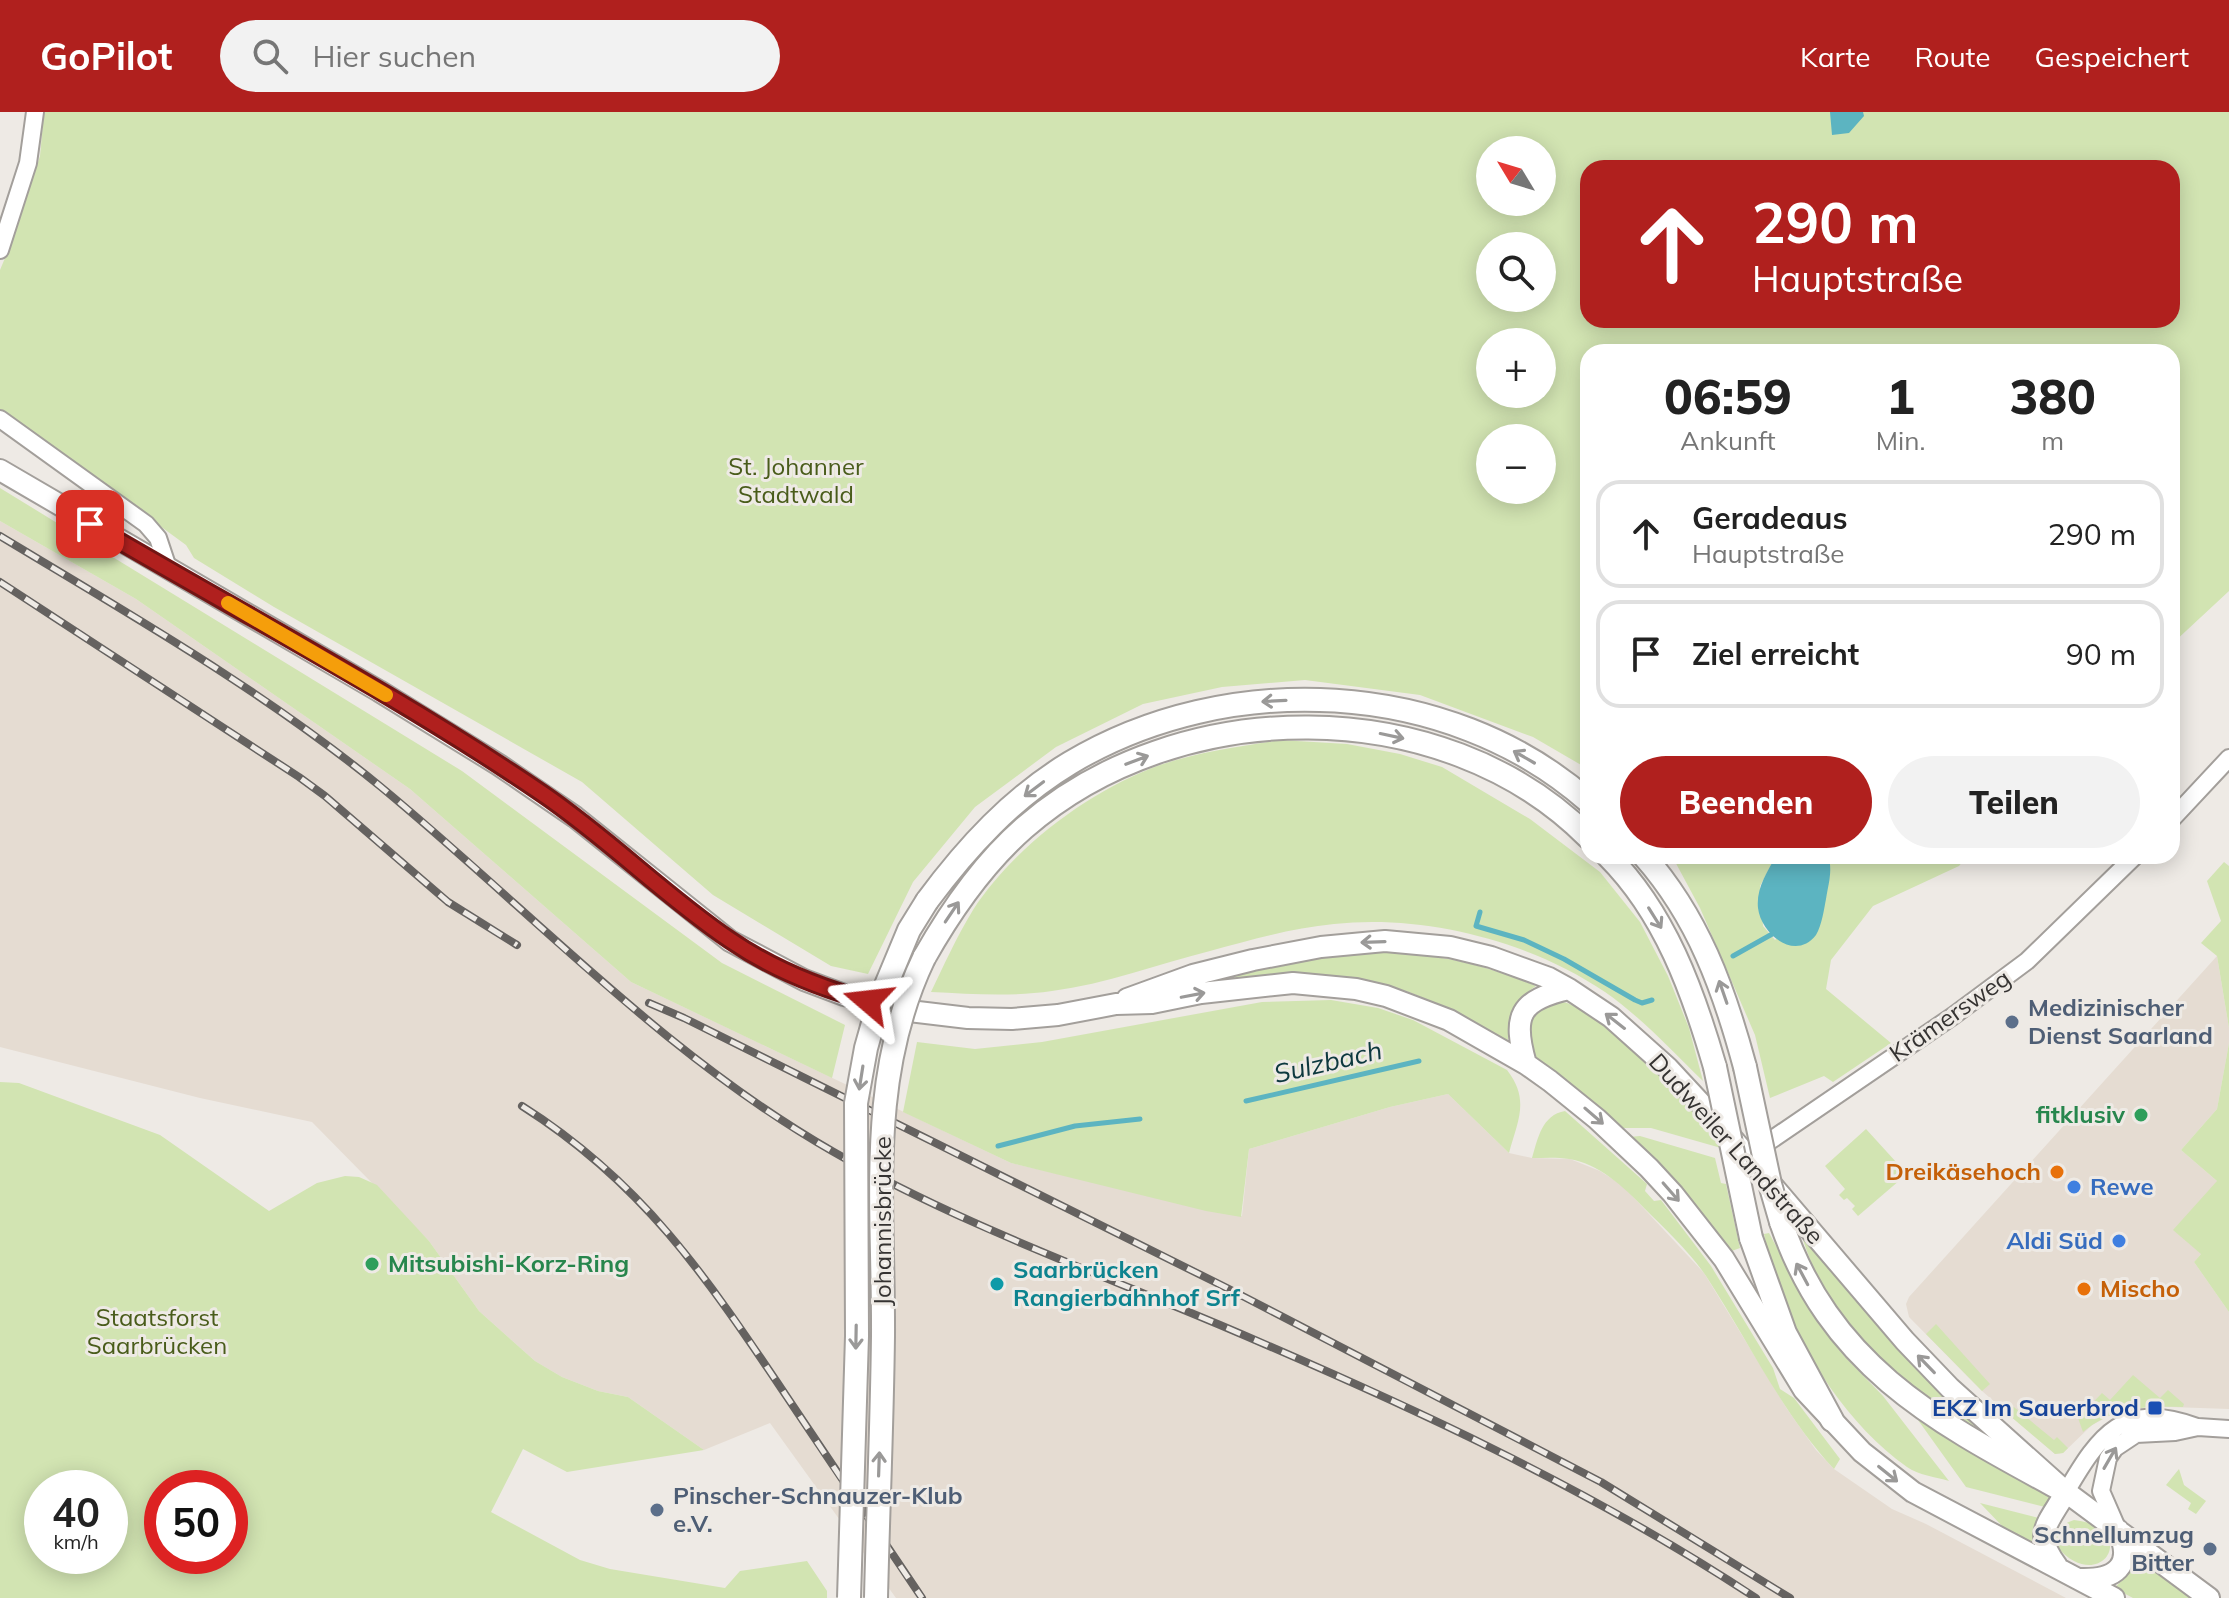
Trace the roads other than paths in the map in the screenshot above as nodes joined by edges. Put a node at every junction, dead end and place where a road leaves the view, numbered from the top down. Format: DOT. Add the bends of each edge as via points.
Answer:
graph roads {
  1 [pos="35,112"];
  2 [pos="0,250"];
  3 [pos="0,419"];
  4 [pos="0,470"];
  5 [pos="168,568"];
  6 [pos="2229,758"];
  7 [pos="1580,795"];
  8 [pos="2180,810"];
  9 [pos="1580,831"];
  10 [pos="1615,864"];
  11 [pos="1650,864"];
  12 [pos="2127,864"];
  13 [pos="1569,989"];
  14 [pos="1116,1004"];
  15 [pos="1526,1064"];
  16 [pos="1748,1156"];
  17 [pos="1832,1420"];
  18 [pos="2198,1427"];
  19 [pos="2229,1429"];
  20 [pos="2066,1492"];
  21 [pos="2118,1530"];
  22 [pos="2058,1568"];
  23 [pos="2080,1579"];
  24 [pos="849,1598"];
  25 [pos="876,1598"];
  26 [pos="2114,1598"];
  27 [pos="2209,1598"];
  1 -- 2 [label="street" via="28,163"];
  3 -- 5 [label="street" via="146,524 158,538"];
  4 -- 5 [label="main road, Dudweiler Landstraße"];
  5 -- 14 [label="main road, Dudweiler Landstraße" via="511,773 575,817 730,941 804,980 901,1010 956,1017 1058,1015"];
  6 -- 8 [label="street"];
  7 -- 24 [label="highway, Johannisbrücke, one-way, bridge" via="1505,746 1420,715 1303,699 1222,706 1141,728 1070,763 1030,791 967,849 903,941 879,1002 856,1103 857,1336"];
  25 -- 9 [label="highway, Johannisbrücke, one-way, bridge" via="883,1105 891,1053 917,972 983,870 1026,826 1127,764 1200,740 1272,730 1382,733 1427,744 1508,778"];
  10 -- 17 [label="highway, one-way, bridge" via="1639,893 1675,955 1703,1024 1751,1238 1785,1333"];
  20 -- 11 [label="highway, one-way, bridge" via="1932,1416 1875,1371 1815,1297 1781,1222 1719,979 1681,906"];
  12 -- 16 [label="street, Krämersweg" via="2027,961"];
  13 -- 14 [label="main road, Dudweiler Landstraße, one-way" via="1491,957 1385,941 1253,960 1193,975"];
  13 -- 15 [label="main road" via="1543,994 1524,1008 1519,1028"];
  16 -- 13 [label="main road, Dudweiler Landstraße, one-way" via="1668,1068 1611,1017"];
  14 -- 15 [label="main road, Dudweiler Landstraße, one-way" via="1293,983 1356,989 1449,1020"];
  15 -- 17 [label="main road, Dudweiler Landstraße, one-way" via="1597,1119 1673,1194 1724,1259 1804,1390"];
  20 -- 16 [label="main road, Dudweiler Landstraße, one-way" via="1925,1363"];
  17 -- 22 [label="main road, Dudweiler Landstraße, one-way" via="1913,1492"];
  18 -- 19 [label="street"];
  18 -- 20 [label="street" via="2175,1419 2124,1423 2095,1445"];
  21 -- 18 [label="street, one-way" via="2101,1491 2115,1448 2136,1434"];
  20 -- 21 [label="main road, Dudweiler Landstraße"];
  20 -- 22 [label="main road" via="2042,1540"];
  21 -- 23 [label="main road" via="2125,1544 2113,1575"];
  21 -- 27 [label="main road, Dudweiler Landstraße"];
  22 -- 23 [label="main road, Dudweiler Landstraße"];
  23 -- 26 [label="main road, Dudweiler Landstraße"];
}
